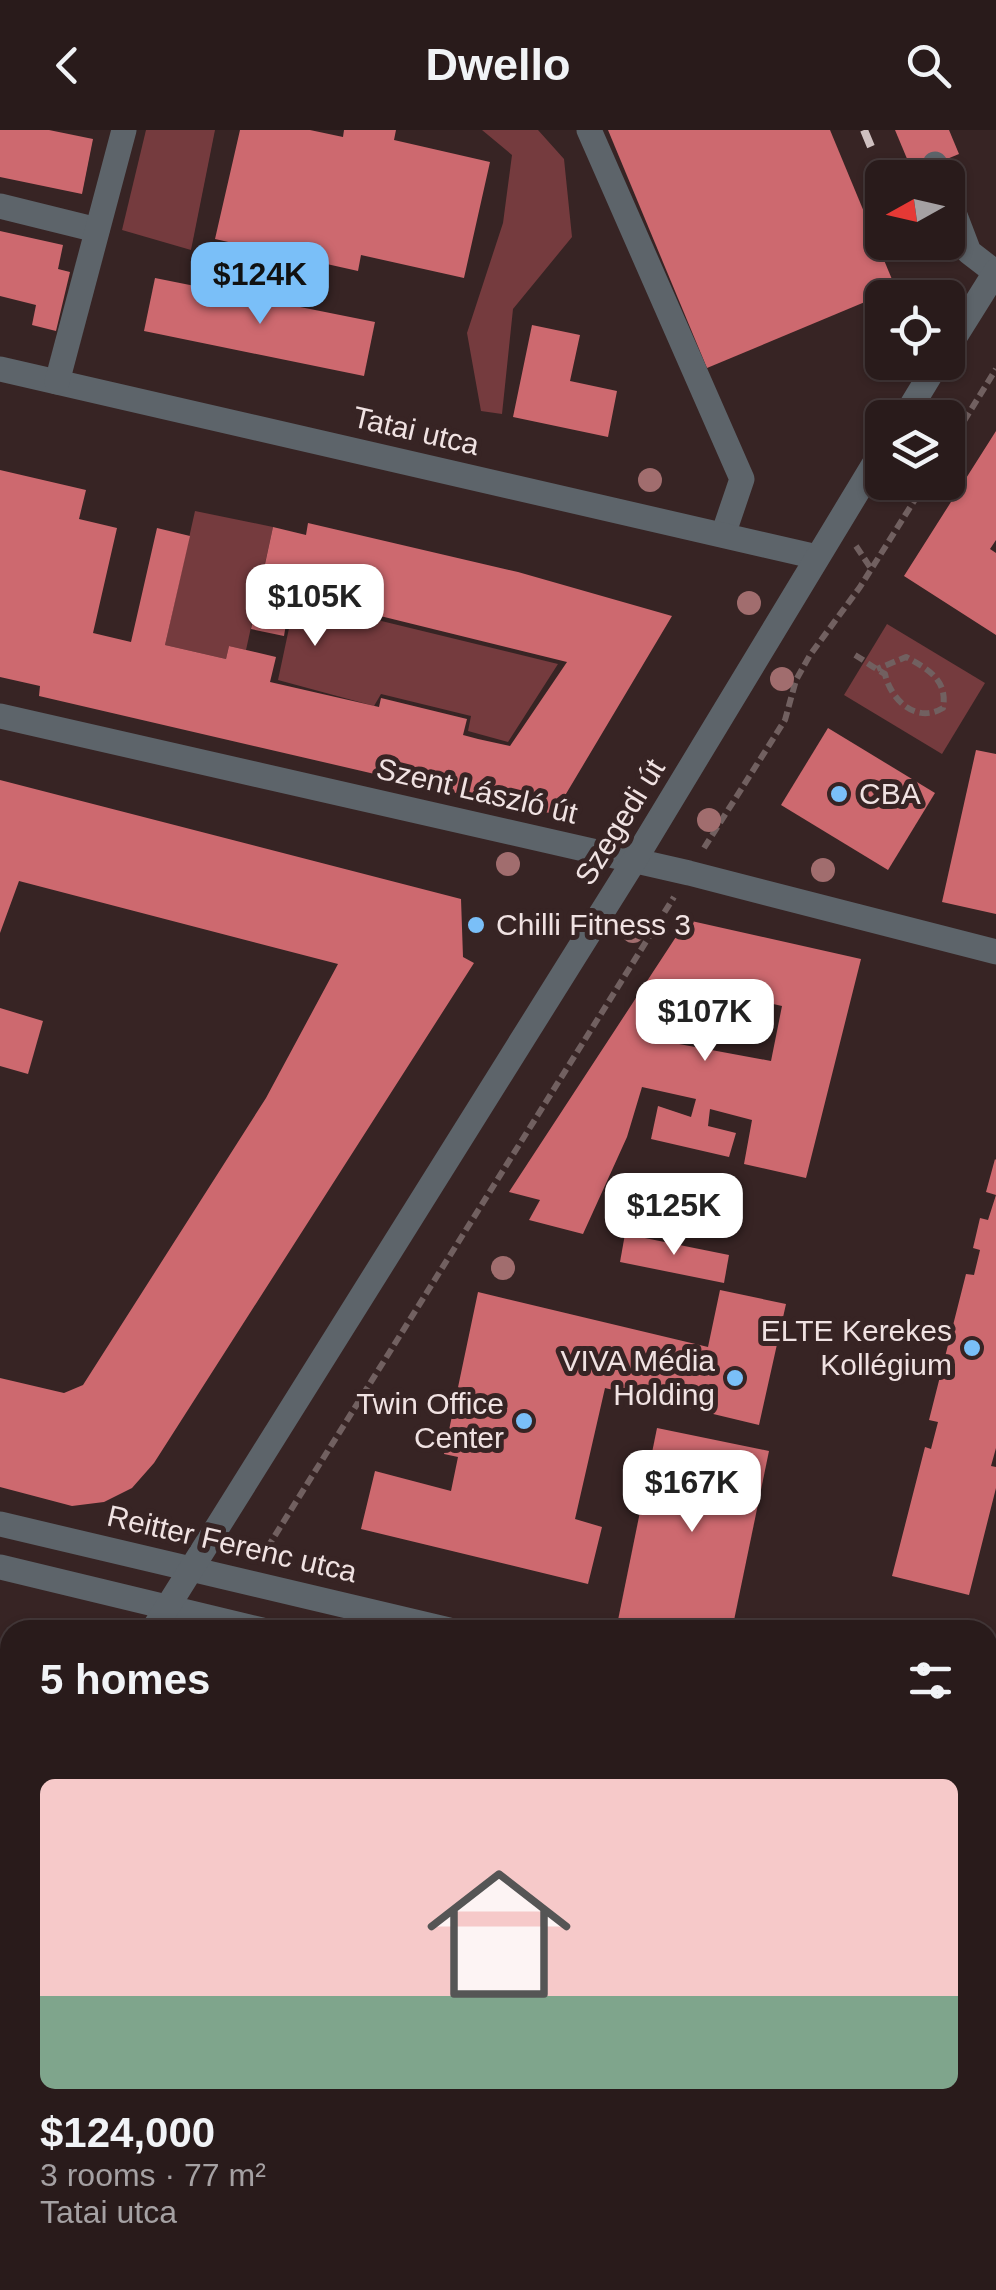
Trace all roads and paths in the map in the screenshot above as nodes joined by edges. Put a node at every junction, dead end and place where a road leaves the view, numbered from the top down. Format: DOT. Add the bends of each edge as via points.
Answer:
graph roads {
  1 [pos="124,130"];
  2 [pos="589,130"];
  3 [pos="0,206"];
  4 [pos="97,230"];
  5 [pos="965,244"];
  6 [pos="996,272"];
  7 [pos="965,321"];
  8 [pos="0,369"];
  9 [pos="996,369"];
  10 [pos="56,382"];
  11 [pos="965,419"];
  12 [pos="865,479"];
  13 [pos="915,500"];
  14 [pos="723,535"];
  15 [pos="817,558"];
  16 [pos="854,655"];
  17 [pos="877,669"];
  18 [pos="0,716"];
  19 [pos="634,860"];
  20 [pos="688,873"];
  21 [pos="996,952"];
  22 [pos="0,1524"];
  23 [pos="0,1567"];
  24 [pos="192,1568"];
  25 [pos="245,1580"];
  26 [pos="167,1606"];
  27 [pos="159,1620"];
  28 [pos="222,1620"];
  29 [pos="408,1620"];
  1 -- 4 [label="street"];
  2 -- 14 [label="street" via="742,479"];
  3 -- 4 [label="street"];
  4 -- 10 [label="street"];
  5 -- 6 [label="street"];
  6 -- 7 [label="street"];
  8 -- 10 [label="street, Tatai utca"];
  9 -- 11 [label="path"];
  10 -- 14 [label="street, Tatai utca"];
  12 -- 15 [label="street, Szegedi út"];
  13 -- 20 [label="path" via="810,655 785,720"];
  14 -- 15 [label="street, Tatai utca"];
  15 -- 19 [label="street, Szegedi út"];
  16 -- 17 [label="path"];
  17 -- 17 [label="path" via="912,712 943,708 937,677 923,666 906,658"];
  18 -- 19 [label="street, Szent László út"];
  19 -- 20 [label="street, Szent László út"];
  19 -- 24 [label="street, Szegedi út"];
  20 -- 21 [label="street, Szent László út"];
  20 -- 25 [label="path"];
  22 -- 24 [label="street, Reitter Ferenc utca"];
  23 -- 26 [label="street"];
  24 -- 25 [label="street, Reitter Ferenc utca"];
  24 -- 26 [label="street, Szegedi út"];
  25 -- 29 [label="street, Reitter Ferenc utca"];
  26 -- 27 [label="street, Szegedi út"];
  26 -- 28 [label="street"];
}
